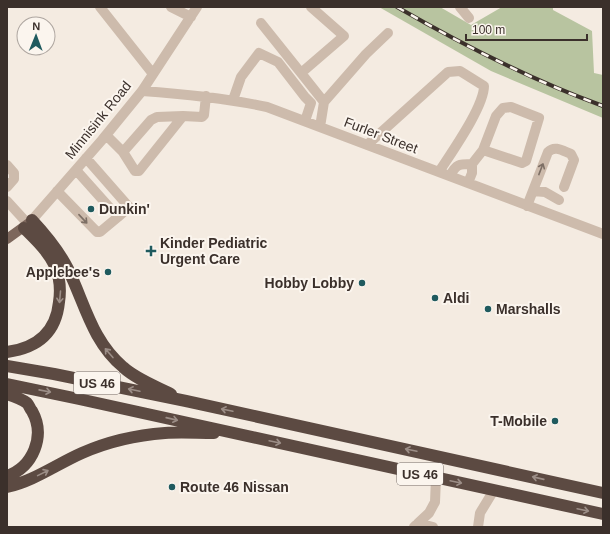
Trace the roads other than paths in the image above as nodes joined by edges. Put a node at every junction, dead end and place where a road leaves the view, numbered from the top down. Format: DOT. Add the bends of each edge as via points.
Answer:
graph roads {
  1 [pos="100,7"];
  2 [pos="171,7"];
  3 [pos="197,7"];
  4 [pos="311,7"];
  5 [pos="460,7"];
  6 [pos="191,17"];
  7 [pos="469,18"];
  8 [pos="261,23"];
  9 [pos="388,34"];
  10 [pos="300,73"];
  11 [pos="153,74"];
  12 [pos="142,91"];
  13 [pos="206,96"];
  14 [pos="233,100"];
  15 [pos="324,102"];
  16 [pos="183,116"];
  17 [pos="305,122"];
  18 [pos="320,127"];
  19 [pos="106,135"];
  20 [pos="367,145"];
  21 [pos="483,150"];
  22 [pos="123,152"];
  23 [pos="86,158"];
  24 [pos="472,164"];
  25 [pos="7,165"];
  26 [pos="76,170"];
  27 [pos="439,172"];
  28 [pos="450,176"];
  29 [pos="468,183"];
  30 [pos="7,187"];
  31 [pos="57,191"];
  32 [pos="533,191"];
  33 [pos="562,193"];
  34 [pos="7,202"];
  35 [pos="527,206"];
  36 [pos="553,215"];
  37 [pos="118,217"];
  38 [pos="28,224"];
  39 [pos="603,234"];
  40 [pos="7,239"];
  41 [pos="7,352"];
  42 [pos="7,366"];
  43 [pos="7,384"];
  44 [pos="7,394"];
  45 [pos="186,401"];
  46 [pos="237,434"];
  47 [pos="7,476"];
  48 [pos="436,478"];
  49 [pos="21,484"];
  50 [pos="7,486"];
  51 [pos="494,490"];
  52 [pos="7,492"];
  53 [pos="603,493"];
  54 [pos="603,514"];
  55 [pos="416,525"];
  56 [pos="433,527"];
  57 [pos="478,527"];
  1 -- 11 [label="street"];
  2 -- 6 [label="street"];
  3 -- 6 [label="street, Minnisink Road"];
  4 -- 10 [label="street" via="344,36"];
  5 -- 7 [label="street"];
  6 -- 11 [label="street, Minnisink Road"];
  8 -- 10 [label="street"];
  9 -- 15 [label="street" via="366,54"];
  10 -- 15 [label="street"];
  11 -- 12 [label="street, Minnisink Road"];
  12 -- 13 [label="street, Furler Street"];
  12 -- 19 [label="street, Minnisink Road"];
  13 -- 14 [label="street, Furler Street"];
  13 -- 16 [label="street" via="202,117"];
  14 -- 17 [label="street, Furler Street" via="267,108"];
  14 -- 17 [label="street" via="242,77 259,53 278,62 312,103"];
  15 -- 18 [label="street"];
  16 -- 22 [label="street" via="157,117 151,120"];
  16 -- 22 [label="street" via="139,171 135,171"];
  17 -- 18 [label="street, Furler Street"];
  18 -- 20 [label="street, Furler Street"];
  19 -- 22 [label="street"];
  19 -- 23 [label="street, Minnisink Road"];
  20 -- 27 [label="street, Furler Street"];
  20 -- 27 [label="street" via="448,72 460,71 484,86 484,92 475,114"];
  21 -- 21 [label="street" via="496,116 503,108 511,107 539,118 524,162"];
  21 -- 24 [label="street"];
  23 -- 26 [label="street, Minnisink Road"];
  23 -- 37 [label="street" via="130,207"];
  24 -- 28 [label="street" via="462,164 454,168"];
  24 -- 29 [label="street"];
  25 -- 30 [label="street" via="14,173 14,179"];
  26 -- 31 [label="street, Minnisink Road"];
  26 -- 37 [label="street"];
  27 -- 28 [label="street, Furler Street"];
  28 -- 29 [label="street, Furler Street"];
  29 -- 35 [label="street, Furler Street"];
  31 -- 37 [label="street, one-way" via="97,232"];
  31 -- 38 [label="street, Minnisink Road"];
  32 -- 33 [label="street"];
  32 -- 33 [label="street, one-way" via="548,152 555,148 571,154 574,160"];
  32 -- 35 [label="street"];
  33 -- 36 [label="street"];
  34 -- 38 [label="street"];
  35 -- 36 [label="street, Furler Street"];
  36 -- 39 [label="street, Furler Street"];
  38 -- 40 [label="main road, Minnisink Road"];
  38 -- 41 [label="highway, one-way" via="54,264 60,282 59,308 50,331 43,338 31,346"];
  45 -- 38 [label="highway, one-way" via="123,368 105,349 96,335 62,259 48,238"];
  45 -- 42 [label="highway, US 46, one-way"];
  43 -- 46 [label="highway, US 46, one-way"];
  44 -- 47 [label="highway" via="27,403 34,415 37,428 34,454 20,469"];
  53 -- 45 [label="highway, US 46, one-way"];
  46 -- 48 [label="highway, US 46, one-way"];
  49 -- 46 [label="highway, one-way" via="82,453 111,443 164,433"];
  48 -- 51 [label="highway, US 46, one-way"];
  48 -- 55 [label="street" via="435,502 429,513"];
  49 -- 50 [label="highway"];
  49 -- 52 [label="highway"];
  51 -- 54 [label="highway, US 46, one-way"];
  51 -- 57 [label="street" via="480,513"];
  55 -- 56 [label="street"];
}
